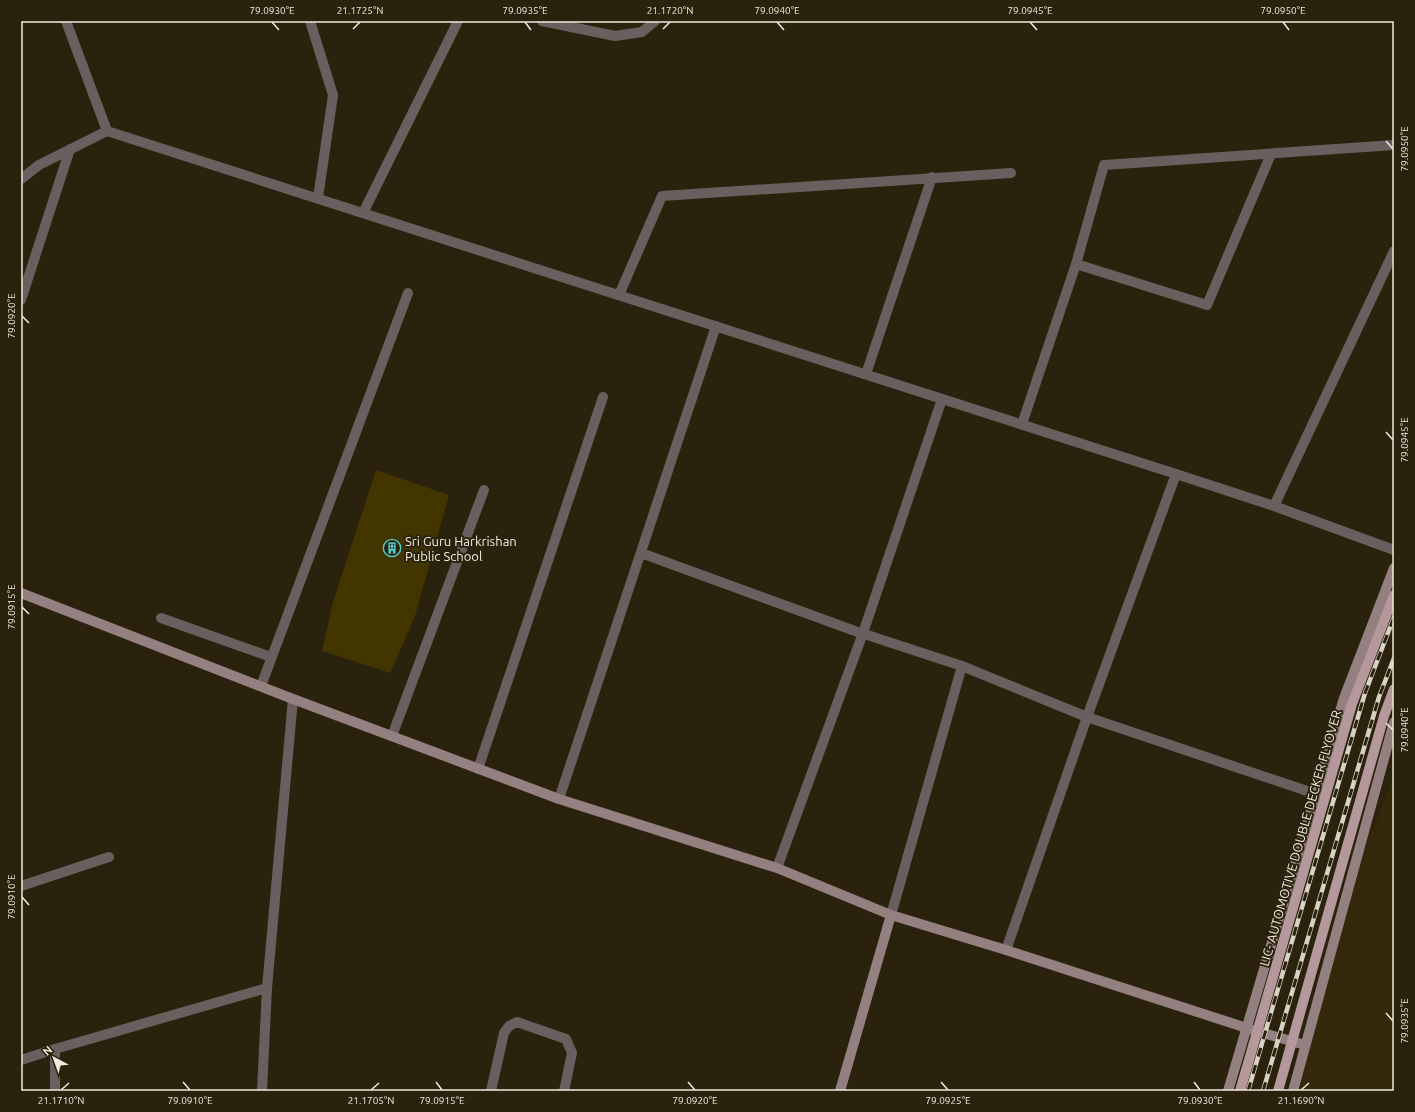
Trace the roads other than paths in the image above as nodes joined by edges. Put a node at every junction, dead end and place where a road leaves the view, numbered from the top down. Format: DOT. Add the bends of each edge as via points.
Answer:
graph roads {
  1 [pos="66,21"];
  2 [pos="310,21"];
  3 [pos="458,21"];
  4 [pos="542,21"];
  5 [pos="655,21"];
  6 [pos="107,131"];
  7 [pos="1394,145"];
  8 [pos="70,149"];
  9 [pos="1271,154"];
  10 [pos="1010,173"];
  11 [pos="932,177"];
  12 [pos="21,178"];
  13 [pos="318,198"];
  14 [pos="363,213"];
  15 [pos="1394,251"];
  16 [pos="1076,264"];
  17 [pos="408,293"];
  18 [pos="619,295"];
  19 [pos="21,300"];
  20 [pos="716,326"];
  21 [pos="866,374"];
  22 [pos="602,397"];
  23 [pos="942,399"];
  24 [pos="1022,424"];
  25 [pos="1176,474"];
  26 [pos="484,490"];
  27 [pos="1274,506"];
  28 [pos="1394,550"];
  29 [pos="641,553"];
  30 [pos="1394,568"];
  31 [pos="21,593"];
  32 [pos="1394,595"];
  33 [pos="161,618"];
  34 [pos="862,633"];
  35 [pos="271,657"];
  36 [pos="962,666"];
  37 [pos="261,686"];
  38 [pos="1394,689"];
  39 [pos="293,699"];
  40 [pos="1086,717"];
  41 [pos="1394,722"];
  42 [pos="392,736"];
  43 [pos="478,769"];
  44 [pos="1316,794"];
  45 [pos="560,799"];
  46 [pos="109,857"];
  47 [pos="777,868"];
  48 [pos="21,886"];
  49 [pos="891,915"];
  50 [pos="1006,950"];
  51 [pos="267,988"];
  52 [pos="1246,1028"];
  53 [pos="1306,1045"];
  54 [pos="55,1049"];
  55 [pos="21,1060"];
  56 [pos="55,1091"];
  57 [pos="262,1091"];
  58 [pos="491,1091"];
  59 [pos="564,1091"];
  60 [pos="840,1091"];
  61 [pos="1228,1091"];
  62 [pos="1240,1091"];
  63 [pos="1278,1091"];
  64 [pos="1293,1091"];
  1 -- 6 [label="street"];
  2 -- 13 [label="street" via="333,96"];
  3 -- 14 [label="street"];
  4 -- 5 [label="street" via="615,36 642,32"];
  6 -- 8 [label="street"];
  6 -- 13 [label="street"];
  7 -- 9 [label="street"];
  8 -- 12 [label="street" via="39,165"];
  8 -- 19 [label="street"];
  9 -- 16 [label="street" via="1104,165"];
  9 -- 16 [label="street" via="1207,305"];
  10 -- 11 [label="street"];
  11 -- 18 [label="street" via="662,196"];
  11 -- 21 [label="street"];
  13 -- 14 [label="street"];
  14 -- 18 [label="street"];
  15 -- 27 [label="street"];
  16 -- 24 [label="street"];
  17 -- 35 [label="street"];
  18 -- 20 [label="street"];
  20 -- 21 [label="street"];
  20 -- 29 [label="street"];
  21 -- 23 [label="street"];
  22 -- 43 [label="street"];
  23 -- 24 [label="street"];
  23 -- 34 [label="street"];
  24 -- 25 [label="street"];
  25 -- 27 [label="street"];
  25 -- 40 [label="street"];
  26 -- 42 [label="street"];
  27 -- 28 [label="street"];
  29 -- 34 [label="street"];
  29 -- 45 [label="street"];
  30 -- 44 [label="street" via="1344,698"];
  31 -- 37 [label="street"];
  32 -- 62 [label="main road, LIC- AUTOMOTIVE DOUBLE DECKER FLYOVER, bridge" via="1352,704"];
  33 -- 35 [label="street"];
  34 -- 36 [label="street"];
  34 -- 47 [label="street"];
  35 -- 37 [label="street"];
  36 -- 40 [label="street"];
  36 -- 49 [label="street"];
  37 -- 39 [label="street"];
  38 -- 63 [label="main road, bridge" via="1384,716"];
  39 -- 42 [label="street"];
  39 -- 51 [label="street"];
  40 -- 44 [label="street"];
  40 -- 50 [label="street"];
  41 -- 53 [label="street"];
  42 -- 43 [label="street"];
  43 -- 45 [label="street"];
  44 -- 52 [label="street"];
  45 -- 47 [label="street"];
  46 -- 48 [label="street"];
  47 -- 49 [label="street"];
  49 -- 50 [label="street"];
  49 -- 60 [label="street"];
  50 -- 52 [label="street"];
  51 -- 54 [label="street"];
  51 -- 57 [label="street"];
  52 -- 53 [label="street"];
  52 -- 61 [label="street"];
  53 -- 64 [label="street"];
  54 -- 55 [label="street"];
  54 -- 56 [label="street"];
  58 -- 59 [label="street" via="504,1033 516,1022 566,1039 572,1053"];
}
